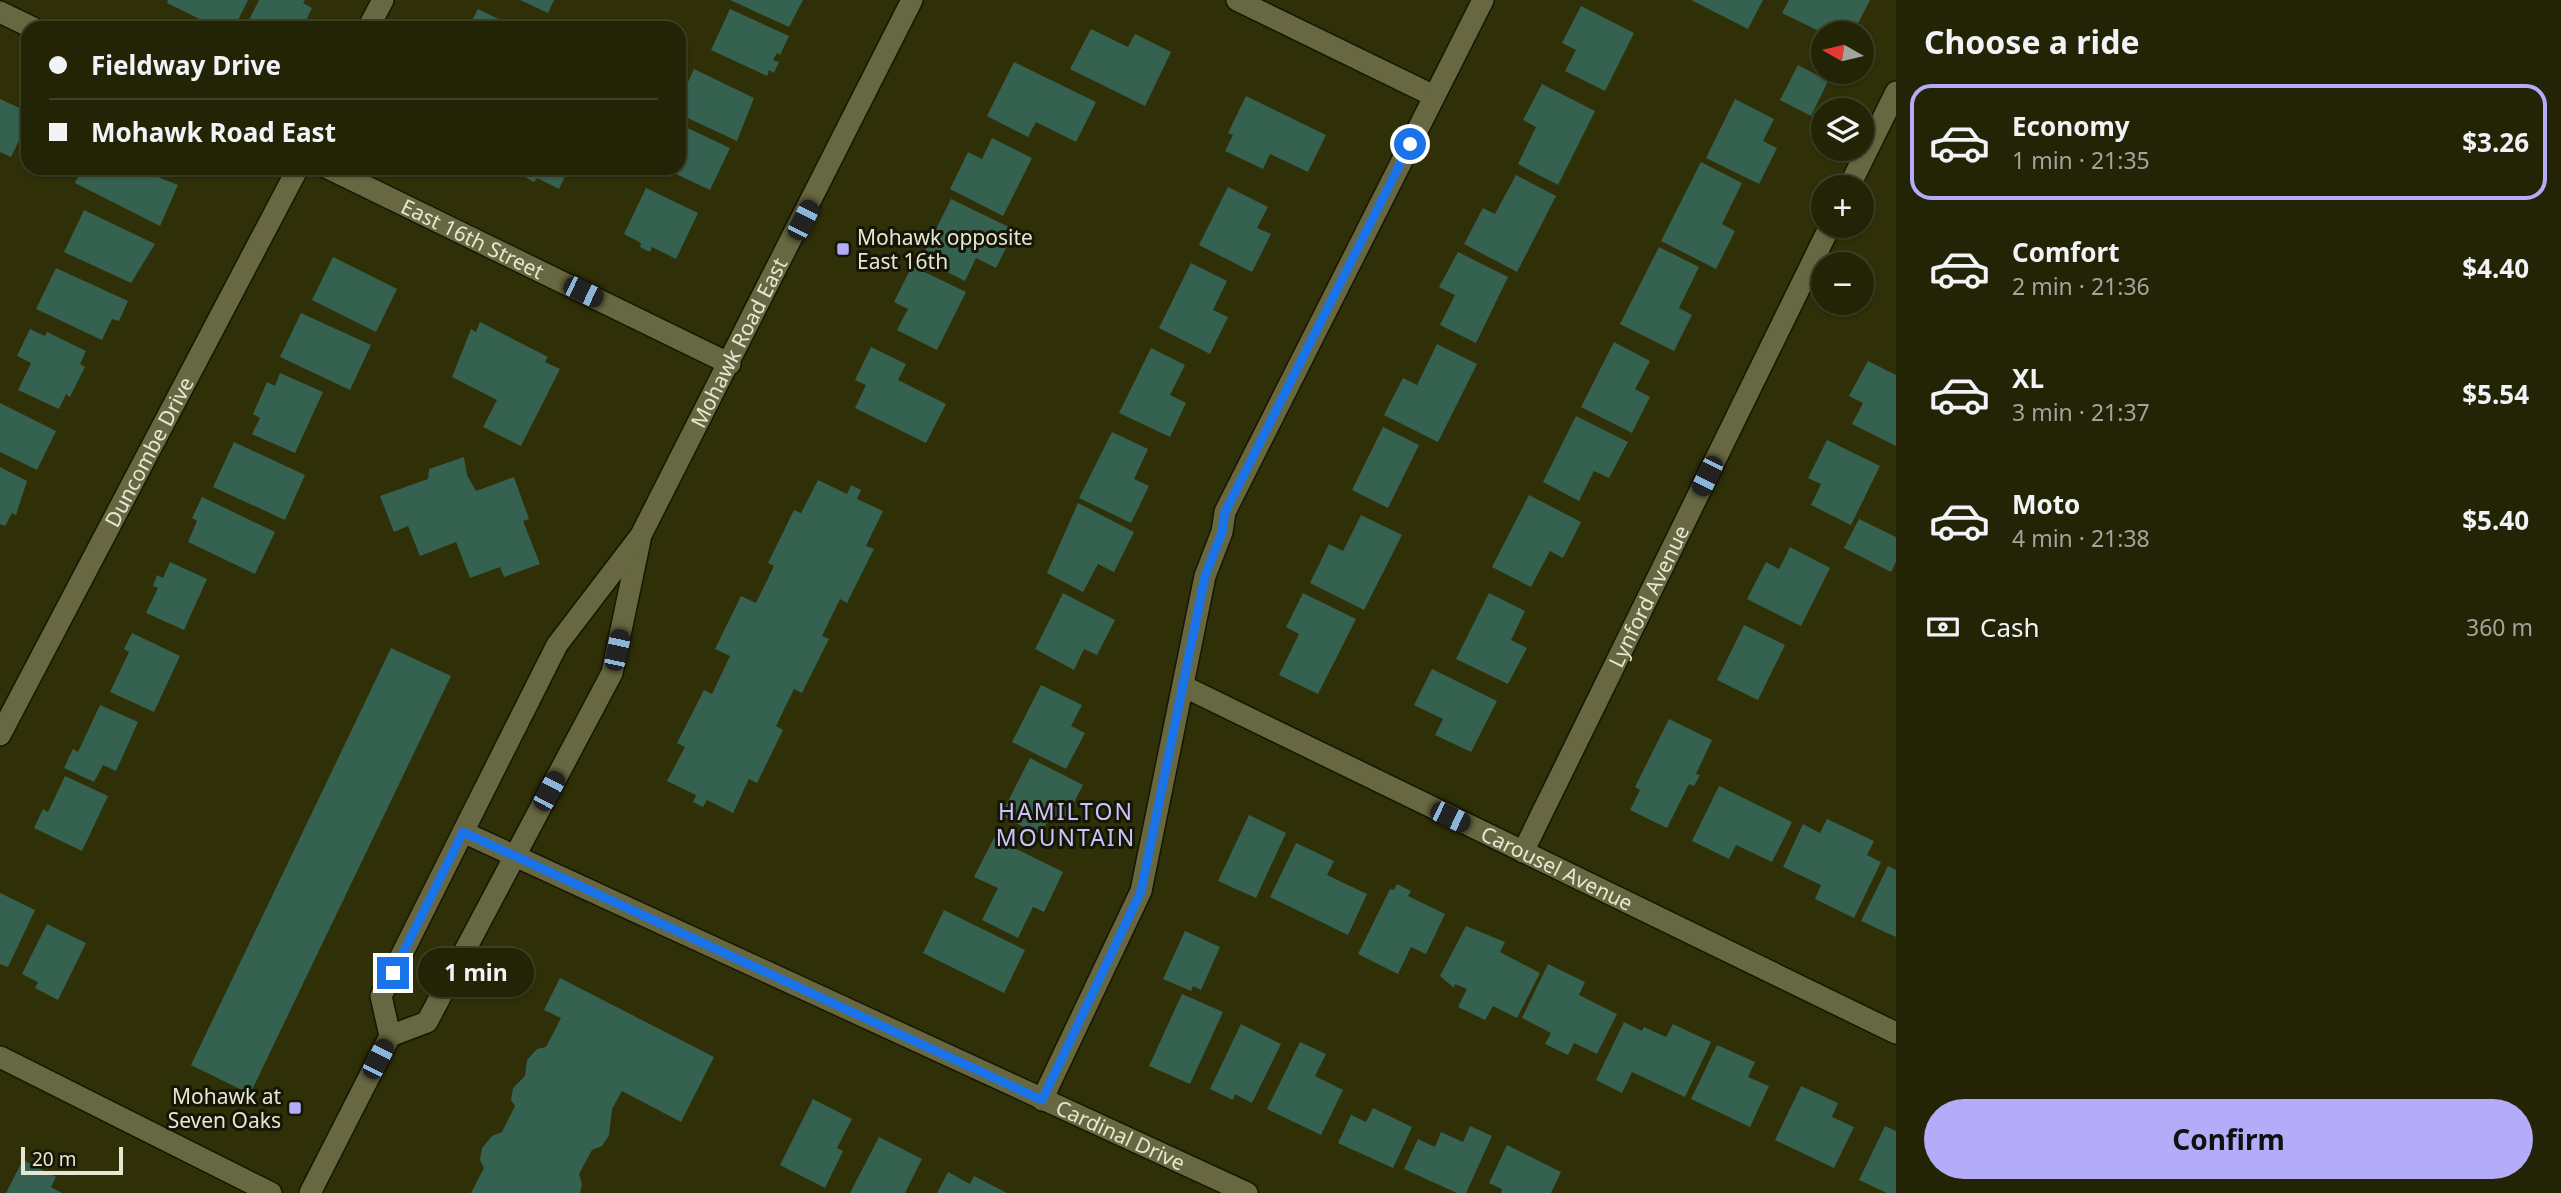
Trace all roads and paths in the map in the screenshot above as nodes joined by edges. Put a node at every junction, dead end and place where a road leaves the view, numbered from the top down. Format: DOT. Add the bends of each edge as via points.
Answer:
graph roads {
  1 [pos="383,0"];
  2 [pos="912,0"];
  3 [pos="1237,0"];
  4 [pos="1483,0"];
  5 [pos="0,12"];
  6 [pos="372,21"];
  7 [pos="21,22"];
  8 [pos="1896,92"];
  9 [pos="1434,96"];
  10 [pos="294,175"];
  11 [pos="342,175"];
  12 [pos="1855,175"];
  13 [pos="1824,238"];
  14 [pos="730,364"];
  15 [pos="642,535"];
  16 [pos="1183,686"];
  17 [pos="0,735"];
  18 [pos="463,832"];
  19 [pos="1523,852"];
  20 [pos="514,857"];
  21 [pos="1896,1033"];
  22 [pos="390,1036"];
  23 [pos="0,1057"];
  24 [pos="1042,1100"];
  25 [pos="271,1193"];
  26 [pos="310,1193"];
  27 [pos="1247,1193"];
  1 -- 6 [label="street"];
  2 -- 14 [label="street, Mohawk Road East"];
  3 -- 9 [label="street"];
  4 -- 9 [label="street"];
  5 -- 7 [label="street"];
  8 -- 12 [label="street"];
  9 -- 16 [label="street" via="1225,512 1205,576"];
  10 -- 17 [label="street, Duncombe Drive"];
  11 -- 14 [label="street, East 16th Street"];
  13 -- 19 [label="street, Lynford Avenue"];
  14 -- 15 [label="street, Mohawk Road East"];
  15 -- 18 [label="street, Mohawk Road East" via="557,645"];
  15 -- 20 [label="street, Mohawk Road East" via="612,673"];
  16 -- 19 [label="street, Carousel Avenue"];
  16 -- 24 [label="street" via="1141,891"];
  18 -- 20 [label="street, Cardinal Drive"];
  18 -- 22 [label="street, Mohawk Road East" via="381,996"];
  19 -- 21 [label="street, Carousel Avenue"];
  20 -- 22 [label="street, Mohawk Road East" via="427,1022"];
  20 -- 24 [label="street, Cardinal Drive"];
  22 -- 26 [label="street"];
  23 -- 25 [label="street"];
  24 -- 27 [label="street, Cardinal Drive"];
}
